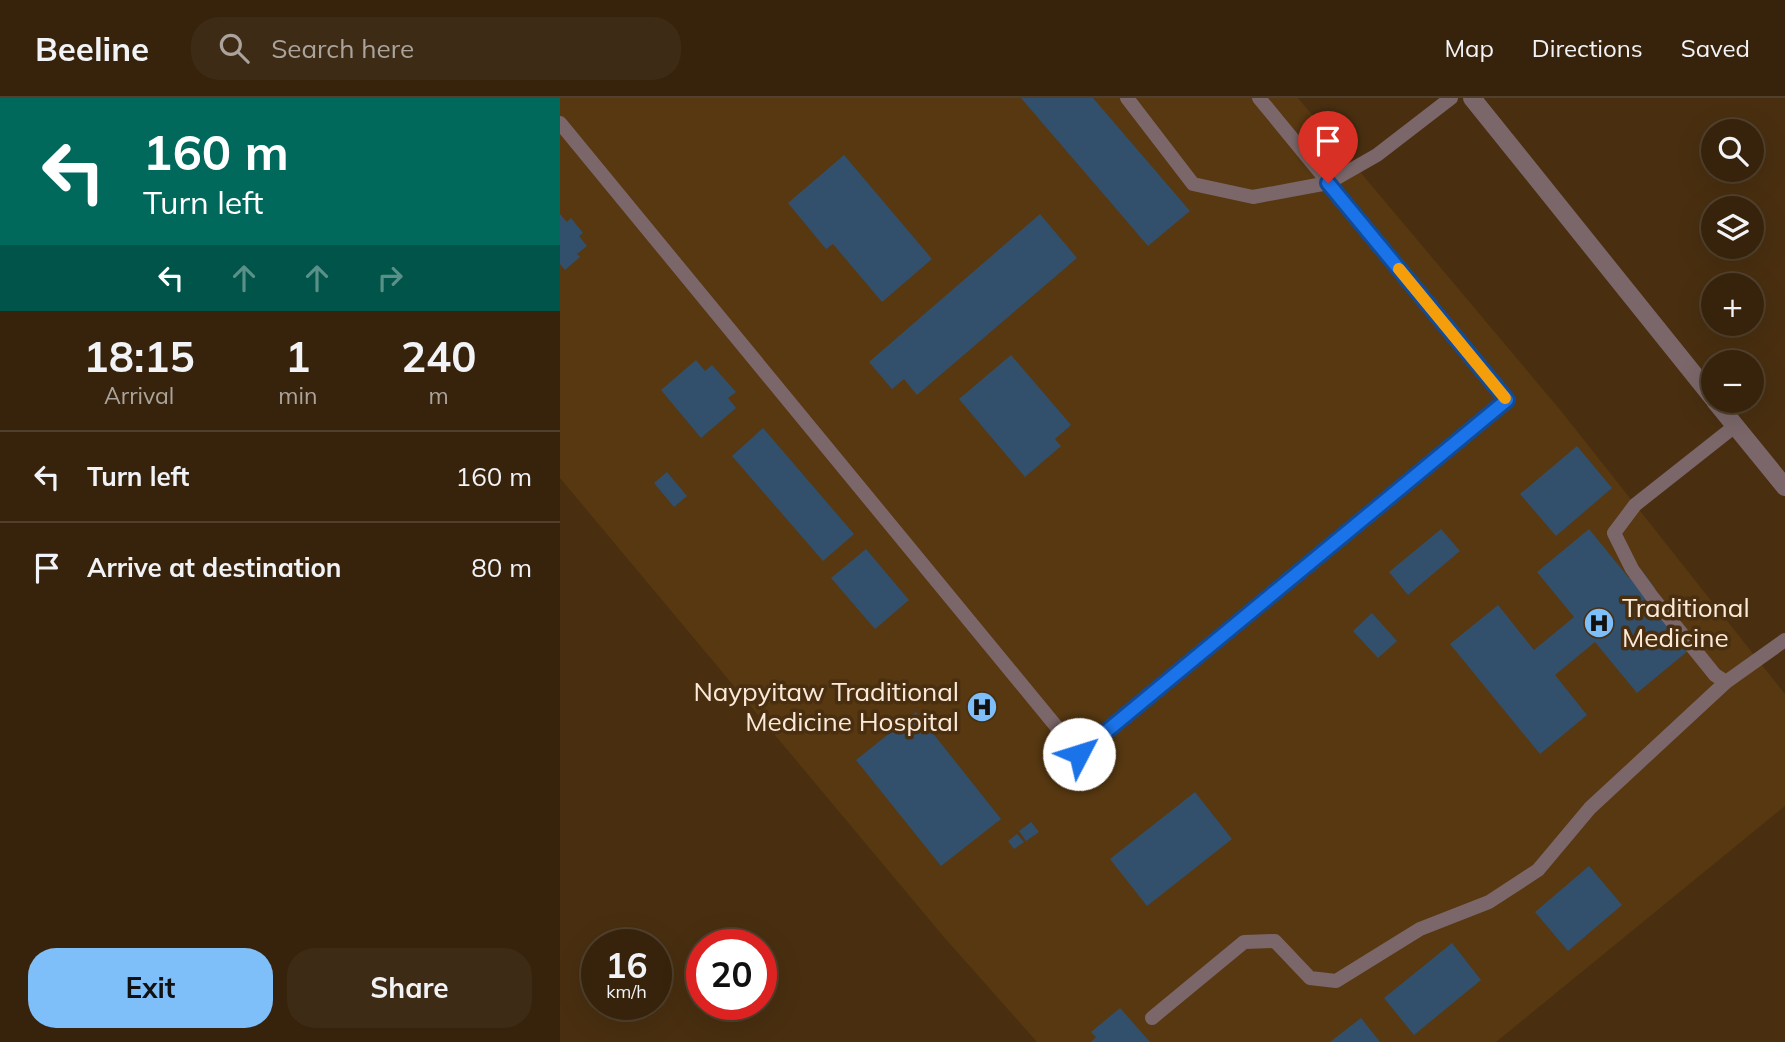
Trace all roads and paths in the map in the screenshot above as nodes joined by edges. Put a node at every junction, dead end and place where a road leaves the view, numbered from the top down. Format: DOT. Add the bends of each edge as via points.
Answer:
graph roads {
  1 [pos="1127,98"];
  2 [pos="1259,98"];
  3 [pos="1451,98"];
  4 [pos="1472,98"];
  5 [pos="560,123"];
  6 [pos="1328,183"];
  7 [pos="1701,383"];
  8 [pos="1725,413"];
  9 [pos="1735,426"];
  10 [pos="1785,487"];
  11 [pos="1785,640"];
  12 [pos="1727,682"];
  13 [pos="1152,1018"];
  1 -- 6 [label="lane" via="1193,184 1253,197"];
  2 -- 6 [label="lane"];
  3 -- 6 [label="lane" via="1377,155"];
  4 -- 7 [label="street"];
  5 -- 6 [label="lane" via="1079,754 1507,400"];
  8 -- 9 [label="street"];
  9 -- 10 [label="street"];
  9 -- 12 [label="lane" via="1635,505 1614,533 1653,598 1715,675"];
  11 -- 12 [label="lane"];
  12 -- 13 [label="lane" via="1590,808 1538,870 1489,902 1420,929 1336,981 1310,978 1275,941 1244,942"];
}
